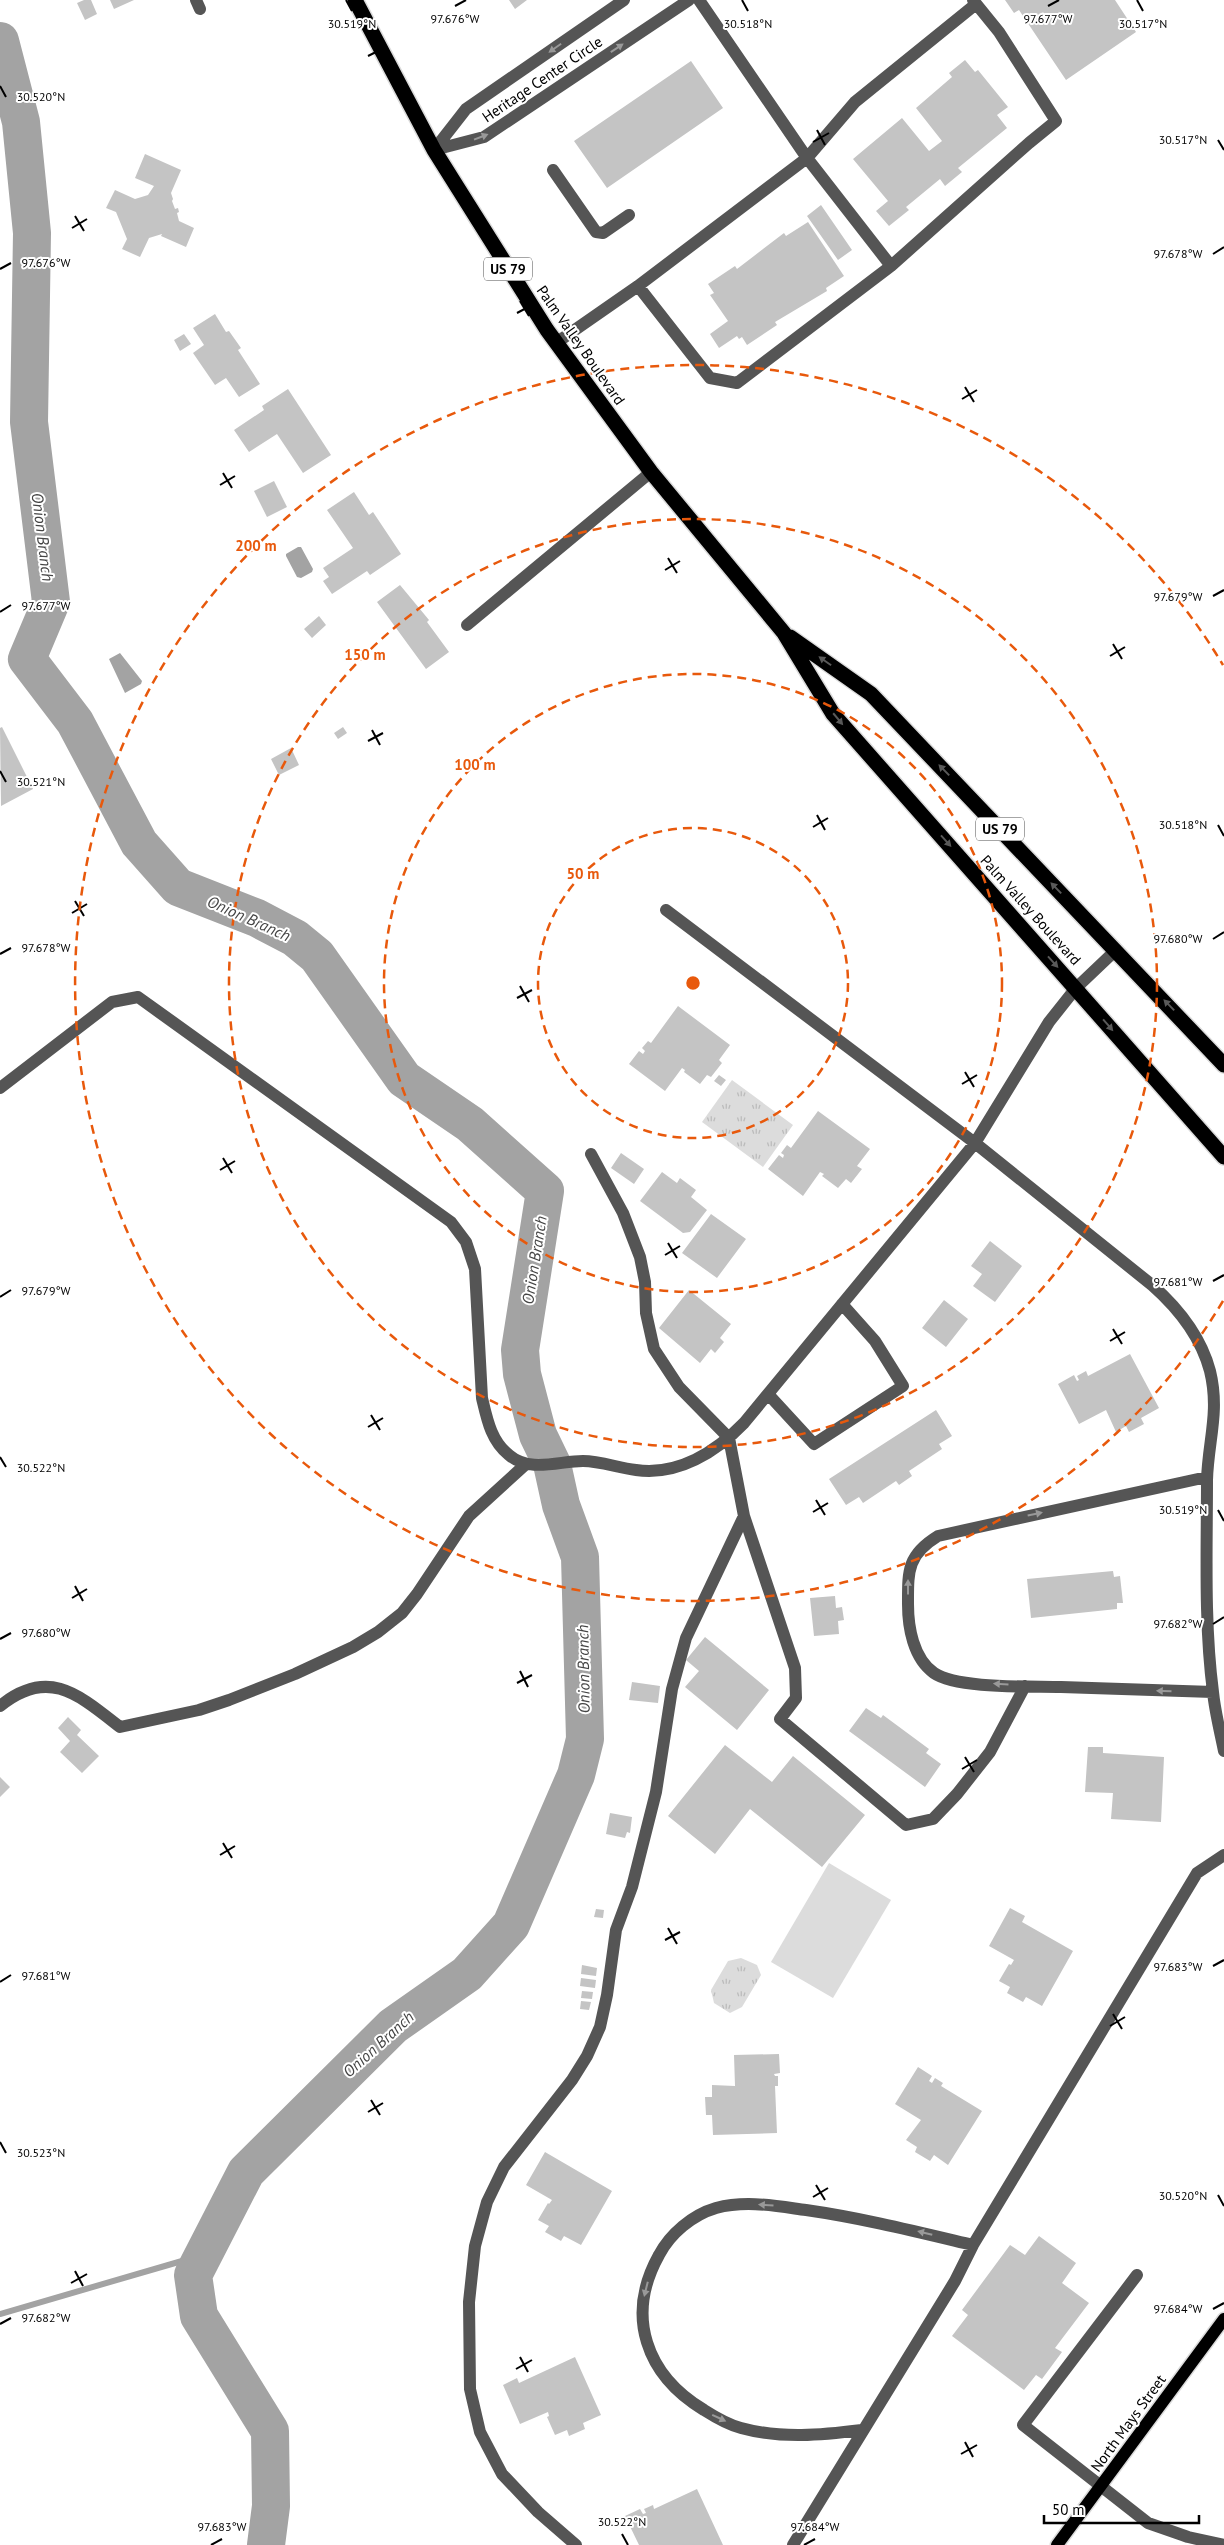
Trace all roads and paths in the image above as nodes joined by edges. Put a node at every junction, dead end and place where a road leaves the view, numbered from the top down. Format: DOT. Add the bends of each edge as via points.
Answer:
graph roads {
  1 [pos="355,0"];
  2 [pos="624,0"];
  3 [pos="688,0"];
  4 [pos="699,0"];
  5 [pos="974,2"];
  6 [pos="434,150"];
  7 [pos="807,158"];
  8 [pos="553,170"];
  9 [pos="629,215"];
  10 [pos="892,266"];
  11 [pos="638,286"];
  12 [pos="556,343"];
  13 [pos="651,472"];
  14 [pos="466,626"];
  15 [pos="784,633"];
  16 [pos="666,910"];
  17 [pos="1116,950"];
  18 [pos="1076,988"];
  19 [pos="1224,1065"];
  20 [pos="0,1088"];
  21 [pos="975,1143"];
  22 [pos="591,1154"];
  23 [pos="1224,1157"];
  24 [pos="842,1304"];
  25 [pos="768,1394"];
  26 [pos="729,1438"];
  27 [pos="526,1464"];
  28 [pos="1207,1477"];
  29 [pos="744,1516"];
  30 [pos="1025,1686"];
  31 [pos="1213,1692"];
  32 [pos="0,1706"];
  33 [pos="1224,1751"];
  34 [pos="1224,1855"];
  35 [pos="973,2245"];
  36 [pos="1137,2275"];
  37 [pos="1224,2318"];
  38 [pos="862,2430"];
  39 [pos="1102,2487"];
  40 [pos="576,2545"];
  41 [pos="793,2545"];
  42 [pos="1057,2545"];
  43 [pos="1224,2545"];
  1 -- 6 [label="highway, Palm Valley Boulevard / US 79"];
  2 -- 6 [label="street, Heritage Center Circle, one-way" via="466,110"];
  6 -- 3 [label="street, Heritage Center Circle, one-way" via="484,138"];
  4 -- 7 [label="street"];
  5 -- 7 [label="street" via="855,102"];
  5 -- 10 [label="street" via="999,32 1056,121"];
  6 -- 12 [label="highway, Palm Valley Boulevard / US 79"];
  7 -- 10 [label="street"];
  7 -- 11 [label="street"];
  8 -- 9 [label="street" via="596,232 603,233"];
  10 -- 11 [label="street" via="737,382 710,378"];
  11 -- 12 [label="street"];
  12 -- 13 [label="highway, Palm Valley Boulevard / US 79"];
  13 -- 14 [label="street"];
  13 -- 15 [label="highway, Palm Valley Boulevard / US 79"];
  17 -- 15 [label="highway, Palm Valley Boulevard / US 79, one-way" via="871,694"];
  15 -- 18 [label="highway, Palm Valley Boulevard / US 79, one-way" via="833,714"];
  16 -- 21 [label="street"];
  17 -- 18 [label="street"];
  19 -- 17 [label="highway, Palm Valley Boulevard / US 79, one-way"];
  18 -- 21 [label="street" via="1049,1022"];
  18 -- 23 [label="highway, Palm Valley Boulevard / US 79, one-way"];
  20 -- 27 [label="street" via="112,1002 138,998 452,1222 466,1242 475,1269 482,1398 493,1438 509,1456"];
  21 -- 24 [label="street"];
  21 -- 28 [label="street" via="1152,1285 1182,1316 1202,1350 1214,1388 1215,1424"];
  22 -- 26 [label="street" via="623,1213 640,1257 654,1349 679,1388"];
  24 -- 25 [label="street"];
  24 -- 25 [label="street" via="875,1341 903,1386 814,1444"];
  25 -- 26 [label="street"];
  26 -- 27 [label="street" via="704,1455 667,1469 635,1470 583,1461"];
  26 -- 29 [label="street"];
  27 -- 32 [label="street" via="469,1516 402,1613 353,1647 295,1674 199,1710 120,1727 92,1706 54,1686 25,1689"];
  30 -- 28 [label="street, one-way" via="961,1682 934,1673 924,1662 917,1650 908,1616 908,1576 918,1551 938,1536 955,1531"];
  28 -- 31 [label="street" via="1208,1615"];
  29 -- 30 [label="street" via="794,1668 796,1698 780,1718 906,1825 933,1819 957,1794 990,1752"];
  29 -- 40 [label="street" via="686,1638 672,1689 656,1792 632,1887 616,1930 600,2026 572,2080 504,2166 487,2202 475,2246 469,2302 470,2389 480,2432 508,2480"];
  31 -- 30 [label="street, one-way"];
  31 -- 33 [label="street"];
  34 -- 35 [label="street" via="1196,1874"];
  35 -- 38 [label="street" via="955,2280"];
  35 -- 38 [label="street, one-way" via="828,2213 766,2204 738,2204 700,2214 663,2248 644,2293 644,2331 656,2364 680,2394 712,2415 741,2428 798,2436"];
  36 -- 39 [label="street" via="1023,2425"];
  37 -- 39 [label="main road, North Mays Street"];
  38 -- 41 [label="street"];
  39 -- 42 [label="main road, North Mays Street"];
  39 -- 43 [label="street" via="1148,2523"];
}
